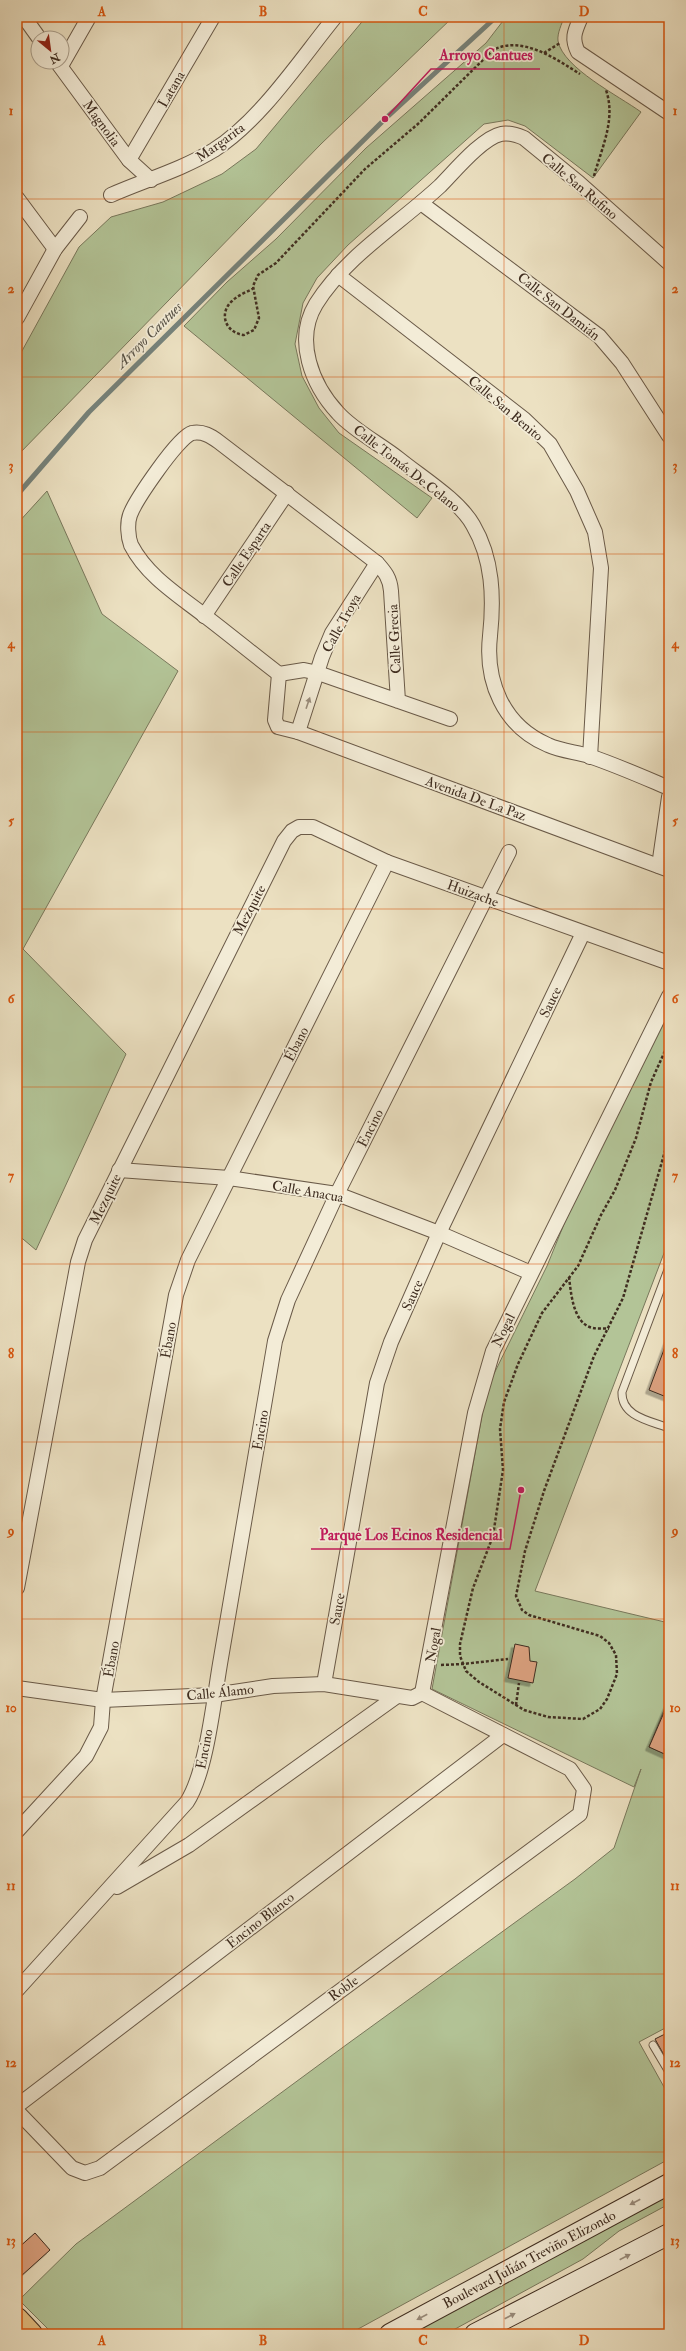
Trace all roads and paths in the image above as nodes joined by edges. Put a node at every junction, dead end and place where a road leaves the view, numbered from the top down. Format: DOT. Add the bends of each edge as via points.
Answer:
graph roads {
  1 [pos="24,17"];
  2 [pos="89,17"];
  3 [pos="213,17"];
  4 [pos="335,17"];
  5 [pos="581,17"];
  6 [pos="33,30"];
  7 [pos="70,47"];
  8 [pos="63,70"];
  9 [pos="613,76"];
  10 [pos="587,78"];
  11 [pos="599,86"];
  12 [pos="606,89"];
  13 [pos="669,112"];
  14 [pos="484,143"];
  15 [pos="129,160"];
  16 [pos="151,180"];
  17 [pos="589,192"];
  18 [pos="111,196"];
  19 [pos="17,198"];
  20 [pos="421,203"];
  21 [pos="80,217"];
  22 [pos="55,249"];
  23 [pos="669,263"];
  24 [pos="338,275"];
  25 [pos="254,288"];
  26 [pos="17,318"];
  27 [pos="669,436"];
  28 [pos="287,493"];
  29 [pos="377,563"];
  30 [pos="204,616"];
  31 [pos="318,673"];
  32 [pos="279,674"];
  33 [pos="398,701"];
  34 [pos="450,719"];
  35 [pos="298,732"];
  36 [pos="590,757"];
  37 [pos="669,788"];
  38 [pos="669,797"];
  39 [pos="284,841"];
  40 [pos="510,852"];
  41 [pos="387,862"];
  42 [pos="664,868"];
  43 [pos="486,898"];
  44 [pos="583,933"];
  45 [pos="669,963"];
  46 [pos="669,996"];
  47 [pos="669,1042"];
  48 [pos="669,1136"];
  49 [pos="119,1170"];
  50 [pos="228,1178"];
  51 [pos="337,1194"];
  52 [pos="439,1233"];
  53 [pos="669,1267"];
  54 [pos="531,1273"];
  55 [pos="569,1277"];
  56 [pos="609,1328"];
  57 [pos="669,1428"];
  58 [pos="17,1588"];
  59 [pos="508,1659"];
  60 [pos="437,1664"];
  61 [pos="463,1664"];
  62 [pos="519,1683"];
  63 [pos="324,1684"];
  64 [pos="17,1688"];
  65 [pos="422,1693"];
  66 [pos="214,1695"];
  67 [pos="397,1696"];
  68 [pos="103,1700"];
  69 [pos="516,1705"];
  70 [pos="503,1735"];
  71 [pos="17,1831"];
  72 [pos="107,1893"];
  73 [pos="17,1990"];
  74 [pos="654,2045"];
  75 [pos="669,2072"];
  76 [pos="17,2106"];
  77 [pos="17,2111"];
  78 [pos="669,2184"];
  79 [pos="669,2234"];
  80 [pos="17,2319"];
  81 [pos="30,2334"];
  82 [pos="390,2334"];
  83 [pos="475,2334"];
  1 -- 6 [label="street"];
  2 -- 7 [label="street"];
  3 -- 15 [label="street, Latana"];
  4 -- 16 [label="street, Margarita" via="240,130 187,165"];
  5 -- 9 [label="street" via="573,34 578,52"];
  8 -- 15 [label="street, Magnolia"];
  9 -- 12 [label="path"];
  9 -- 13 [label="street"];
  10 -- 25 [label="path" via="536,50 520,46 501,46 493,50 419,123 365,169 276,263 258,275"];
  11 -- 12 [label="path"];
  12 -- 17 [label="path" via="610,121"];
  14 -- 17 [label="street, Calle San Rufino" via="500,134 514,134 524,138"];
  14 -- 20 [label="street, Calle Tomás De Celano"];
  15 -- 16 [label="street, Magnolia"];
  16 -- 18 [label="street, Margarita"];
  17 -- 23 [label="street, Calle San Rufino"];
  19 -- 22 [label="street"];
  20 -- 24 [label="street, Calle Tomás De Celano"];
  20 -- 27 [label="street, Calle San Damián" via="599,336 622,363"];
  21 -- 22 [label="street"];
  22 -- 26 [label="street"];
  24 -- 36 [label="street, Calle San Benito" via="524,419 550,444 577,491 595,532 601,568"];
  24 -- 36 [label="street, Calle Tomás De Celano" via="315,306 308,328 309,367 323,395 339,415 437,489 461,509 472,523 490,573 493,600 489,642 490,672 502,706 531,736 548,745"];
  25 -- 25 [label="path" via="260,318 257,325 244,335 239,334 226,325 226,312 231,302"];
  28 -- 29 [label="street, Calle Grecia"];
  28 -- 30 [label="street, Calle Esparta"];
  28 -- 30 [label="street, Calle Grecia" via="209,435 199,432 190,434 176,446 152,479 130,516 128,531 131,544 147,569 158,580"];
  29 -- 31 [label="street, Calle Troya" via="332,633"];
  29 -- 33 [label="street, Calle Grecia" via="386,572 390,582"];
  30 -- 32 [label="street, Calle Grecia"];
  31 -- 32 [label="street" via="304,670"];
  31 -- 33 [label="street"];
  35 -- 31 [label="street, Calle Troya, one-way"];
  32 -- 35 [label="street, Avenida De La Paz" via="275,720 278,727"];
  33 -- 34 [label="street"];
  35 -- 42 [label="street, Avenida De La Paz"];
  36 -- 37 [label="street, Calle Tomás De Celano"];
  38 -- 42 [label="street"];
  39 -- 41 [label="street, Huizache" via="299,827 313,827"];
  39 -- 49 [label="street, Mezquite"];
  40 -- 43 [label="street, Encino"];
  41 -- 43 [label="street, Huizache"];
  41 -- 50 [label="street, Ébano"];
  43 -- 44 [label="street, Huizache"];
  43 -- 51 [label="street, Encino"];
  44 -- 45 [label="street, Huizache"];
  44 -- 52 [label="street, Sauce"];
  46 -- 54 [label="street, Nogal"];
  47 -- 55 [label="path" via="651,1082 636,1138 615,1190 589,1245"];
  48 -- 56 [label="path" via="632,1270"];
  49 -- 50 [label="street, Calle Anacua"];
  49 -- 58 [label="street, Mezquite" via="84,1240 78,1262"];
  50 -- 51 [label="street, Calle Anacua"];
  50 -- 68 [label="street, Ébano" via="188,1260 176,1295"];
  51 -- 52 [label="street, Calle Anacua"];
  51 -- 66 [label="street, Encino" via="288,1300 275,1341"];
  52 -- 54 [label="street, Calle Anacua"];
  52 -- 63 [label="street, Sauce" via="391,1342 377,1383"];
  53 -- 57 [label="lane" via="622,1392 624,1406 633,1414"];
  54 -- 65 [label="street, Nogal" via="493,1351 475,1414"];
  55 -- 56 [label="path" via="574,1305 583,1322 592,1328"];
  55 -- 61 [label="path" via="542,1313 518,1364 504,1402 500,1429 503,1470 493,1536 473,1588 466,1616 460,1644"];
  56 -- 69 [label="path" via="594,1356 544,1491 525,1551 516,1596 522,1610 529,1615 600,1636 616,1655 618,1674 600,1709 583,1719 548,1717"];
  59 -- 61 [label="path"];
  60 -- 61 [label="path"];
  61 -- 69 [label="path" via="466,1671 479,1682"];
  62 -- 69 [label="path"];
  63 -- 66 [label="street, Calle Álamo" via="273,1686"];
  63 -- 67 [label="street, Calle Álamo"];
  64 -- 68 [label="street, Calle Álamo"];
  65 -- 67 [label="street, Calle Álamo" via="412,1698"];
  65 -- 70 [label="street"];
  66 -- 68 [label="street, Calle Álamo"];
  66 -- 72 [label="street, Encino" via="199,1778 194,1791"];
  67 -- 72 [label="street" via="189,1845"];
  68 -- 71 [label="street, Ébano" via="101,1727 86,1756"];
  70 -- 76 [label="street, Encino Blanco"];
  70 -- 77 [label="street, Roble" via="570,1769 584,1789 580,1814 100,2168 86,2173 72,2168"];
  72 -- 73 [label="street, Encino"];
  74 -- 75 [label="lane"];
  78 -- 82 [label="main road, Boulevard Julián Treviño Elizondo, one-way"];
  83 -- 79 [label="main road, one-way"];
  80 -- 81 [label="main road"];
}
